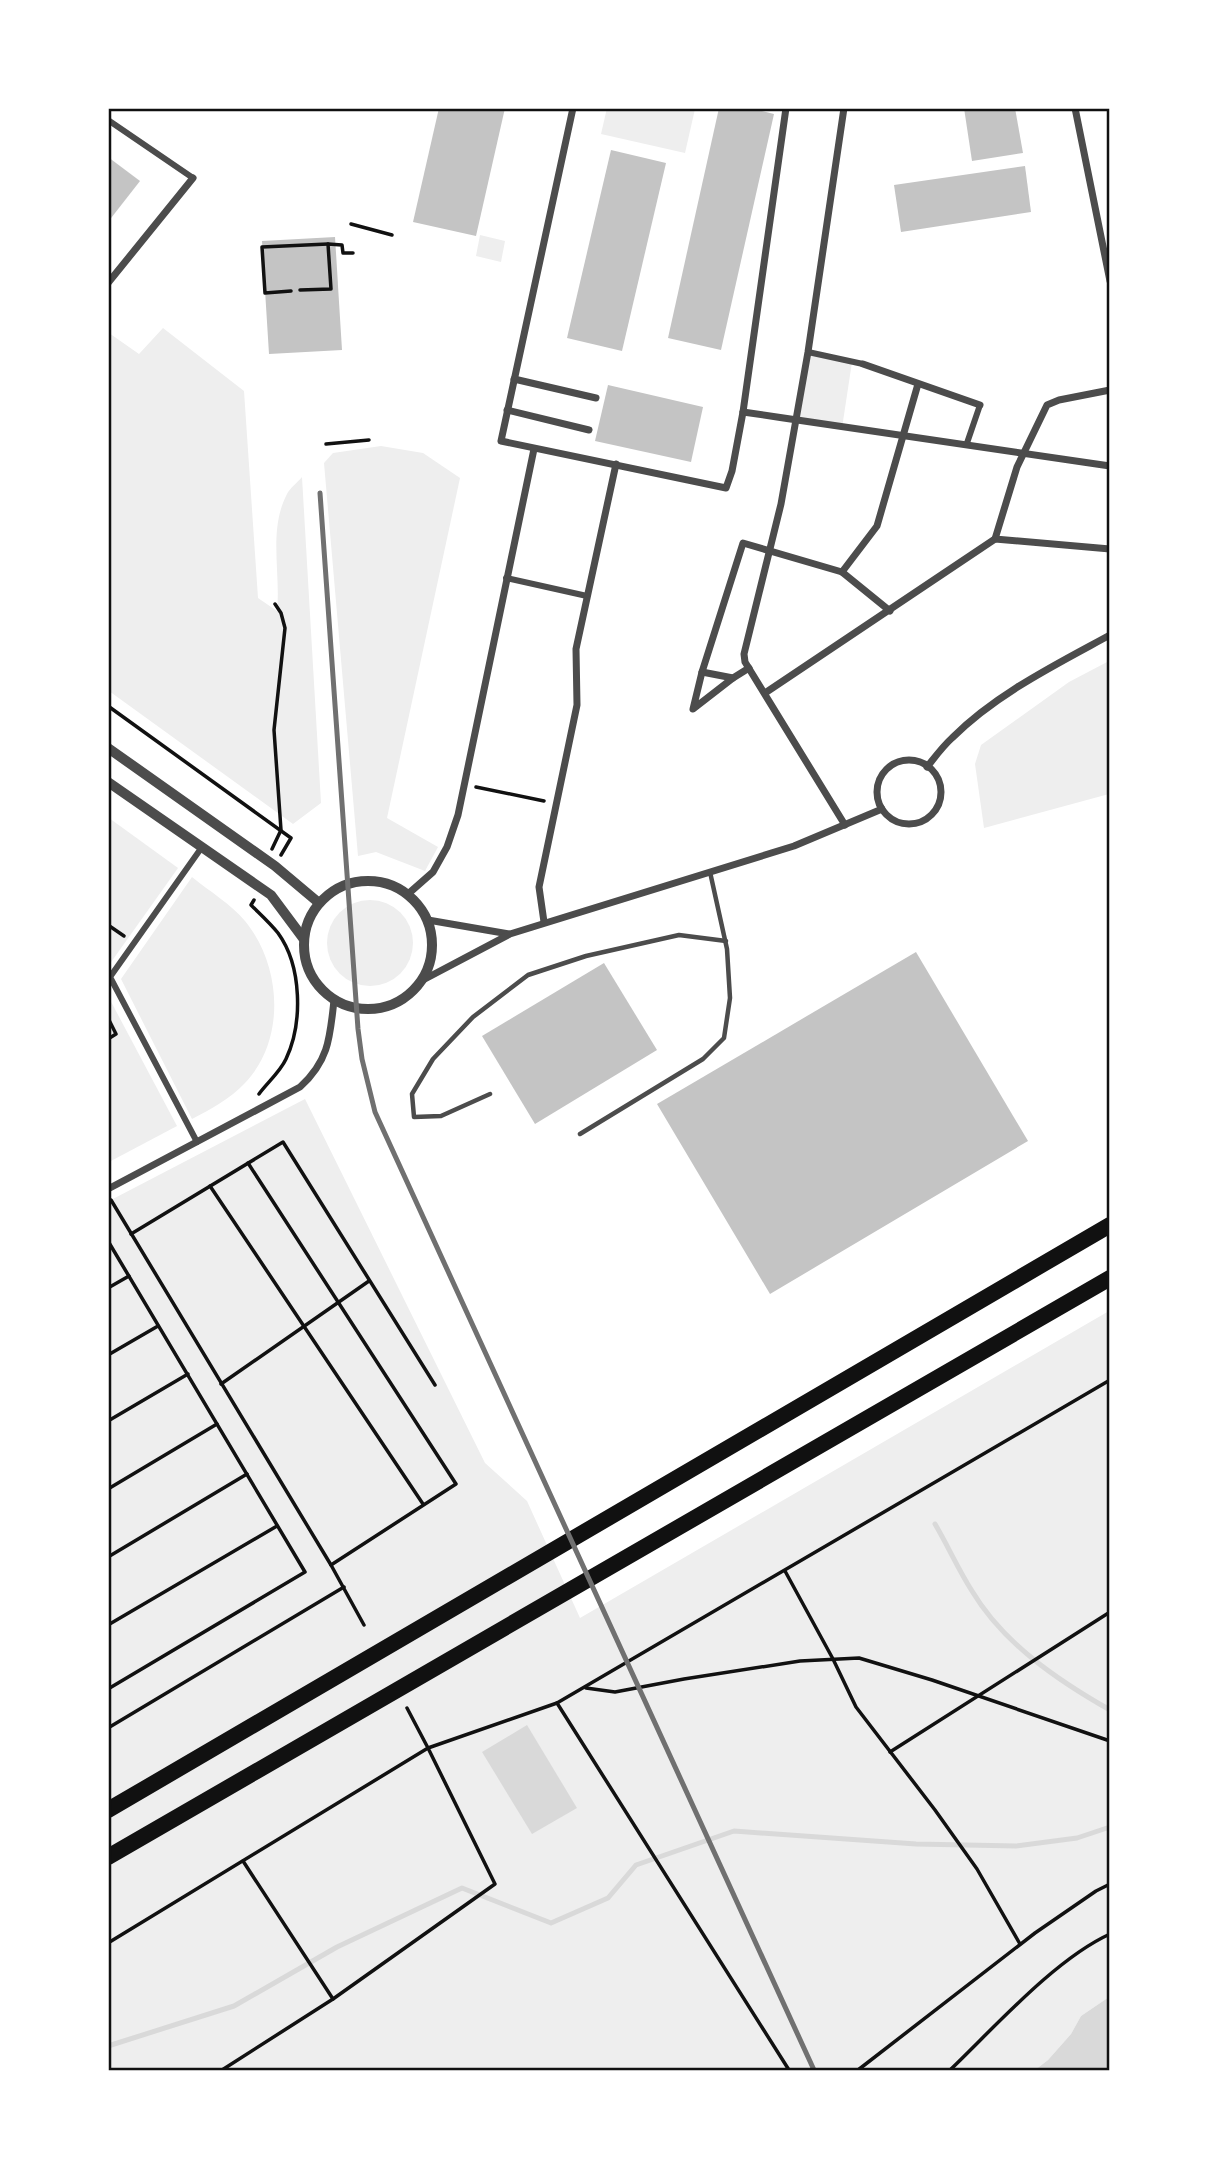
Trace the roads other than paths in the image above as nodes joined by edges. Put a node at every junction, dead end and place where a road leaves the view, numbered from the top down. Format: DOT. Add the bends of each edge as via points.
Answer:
graph roads {
  1 [pos="573,108"];
  2 [pos="786,108"];
  3 [pos="844,108"];
  4 [pos="1075,108"];
  5 [pos="108,120"];
  6 [pos="193,178"];
  7 [pos="1106,244"];
  8 [pos="1110,281"];
  9 [pos="108,283"];
  10 [pos="808,352"];
  11 [pos="863,364"];
  12 [pos="514,379"];
  13 [pos="918,384"];
  14 [pos="1110,390"];
  15 [pos="596,398"];
  16 [pos="980,405"];
  17 [pos="507,410"];
  18 [pos="743,412"];
  19 [pos="796,420"];
  20 [pos="589,430"];
  21 [pos="904,435"];
  22 [pos="967,443"];
  23 [pos="534,449"];
  24 [pos="1023,453"];
  25 [pos="616,464"];
  26 [pos="1110,466"];
  27 [pos="995,539"];
  28 [pos="771,550"];
  29 [pos="1110,550"];
  30 [pos="842,572"];
  31 [pos="506,578"];
  32 [pos="587,596"];
  33 [pos="890,611"];
  34 [pos="1110,635"];
  35 [pos="749,668"];
  36 [pos="702,672"];
  37 [pos="733,678"];
  38 [pos="765,693"];
  39 [pos="108,748"];
  40 [pos="928,767"];
  41 [pos="108,782"];
  42 [pos="882,809"];
  43 [pos="845,825"];
  44 [pos="202,847"];
  45 [pos="710,873"];
  46 [pos="408,894"];
  47 [pos="319,903"];
  48 [pos="428,920"];
  49 [pos="544,922"];
  50 [pos="510,934"];
  51 [pos="303,938"];
  52 [pos="726,941"];
  53 [pos="423,980"];
  54 [pos="334,1000"];
  55 [pos="490,1094"];
  56 [pos="580,1134"];
  57 [pos="197,1142"];
  58 [pos="108,1189"];
  59 [pos="1110,1225"];
  60 [pos="1110,1278"];
  61 [pos="108,1810"];
  62 [pos="108,1857"];
  1 -- 12 [label="street"];
  2 -- 18 [label="street"];
  3 -- 10 [label="street"];
  4 -- 7 [label="street"];
  5 -- 6 [label="street"];
  6 -- 9 [label="street"];
  7 -- 8 [label="street"];
  10 -- 11 [label="street"];
  10 -- 19 [label="street"];
  11 -- 13 [label="street"];
  12 -- 15 [label="street"];
  12 -- 17 [label="street"];
  13 -- 16 [label="street"];
  13 -- 21 [label="street"];
  14 -- 24 [label="street" via="1047,405"];
  16 -- 22 [label="street"];
  17 -- 20 [label="street"];
  17 -- 23 [label="street" via="501,441"];
  18 -- 19 [label="street"];
  18 -- 25 [label="street" via="726,488"];
  19 -- 21 [label="street"];
  19 -- 28 [label="street"];
  21 -- 22 [label="street"];
  21 -- 30 [label="street" via="877,526"];
  22 -- 24 [label="street"];
  23 -- 25 [label="street"];
  23 -- 31 [label="street"];
  24 -- 26 [label="street"];
  24 -- 27 [label="street"];
  25 -- 32 [label="street"];
  27 -- 29 [label="street"];
  27 -- 33 [label="street"];
  28 -- 30 [label="street"];
  28 -- 35 [label="street" via="744,654"];
  28 -- 36 [label="street" via="743,543"];
  30 -- 33 [label="street"];
  31 -- 32 [label="street"];
  31 -- 46 [label="street" via="458,815 433,872"];
  32 -- 49 [label="street" via="576,649 577,705 539,887"];
  33 -- 38 [label="street"];
  34 -- 40 [label="street" via="990,707 951,738"];
  35 -- 37 [label="street"];
  35 -- 38 [label="street"];
  36 -- 37 [label="street"];
  36 -- 37 [label="street" via="693,709"];
  38 -- 43 [label="street"];
  39 -- 47 [label="street" via="275,866"];
  40 -- 42 [label="street" via="904,761 886,770 877,789"];
  40 -- 42 [label="street" via="941,789 929,817 909,824 889,817"];
  41 -- 44 [label="street"];
  42 -- 43 [label="street"];
  43 -- 45 [label="street"];
  44 -- 51 [label="street" via="271,895"];
  44 -- 57 [label="street" via="110,977"];
  45 -- 49 [label="street"];
  45 -- 52 [label="lane"];
  46 -- 47 [label="street" via="372,880 352,882"];
  46 -- 48 [label="street"];
  47 -- 51 [label="street"];
  48 -- 50 [label="street"];
  48 -- 53 [label="street" via="433,940"];
  49 -- 50 [label="street"];
  50 -- 53 [label="street"];
  51 -- 54 [label="street" via="309,974"];
  52 -- 55 [label="lane" via="679,934 527,975 473,1017 433,1059 412,1094 415,1117 441,1116"];
  52 -- 56 [label="lane" via="730,998 724,1038 704,1059"];
  53 -- 54 [label="street" via="410,995 373,1010"];
  54 -- 57 [label="street" via="329,1044 316,1073 300,1087"];
  57 -- 58 [label="street"];
  59 -- 61 [label="highway"];
  60 -- 62 [label="highway"];
}
